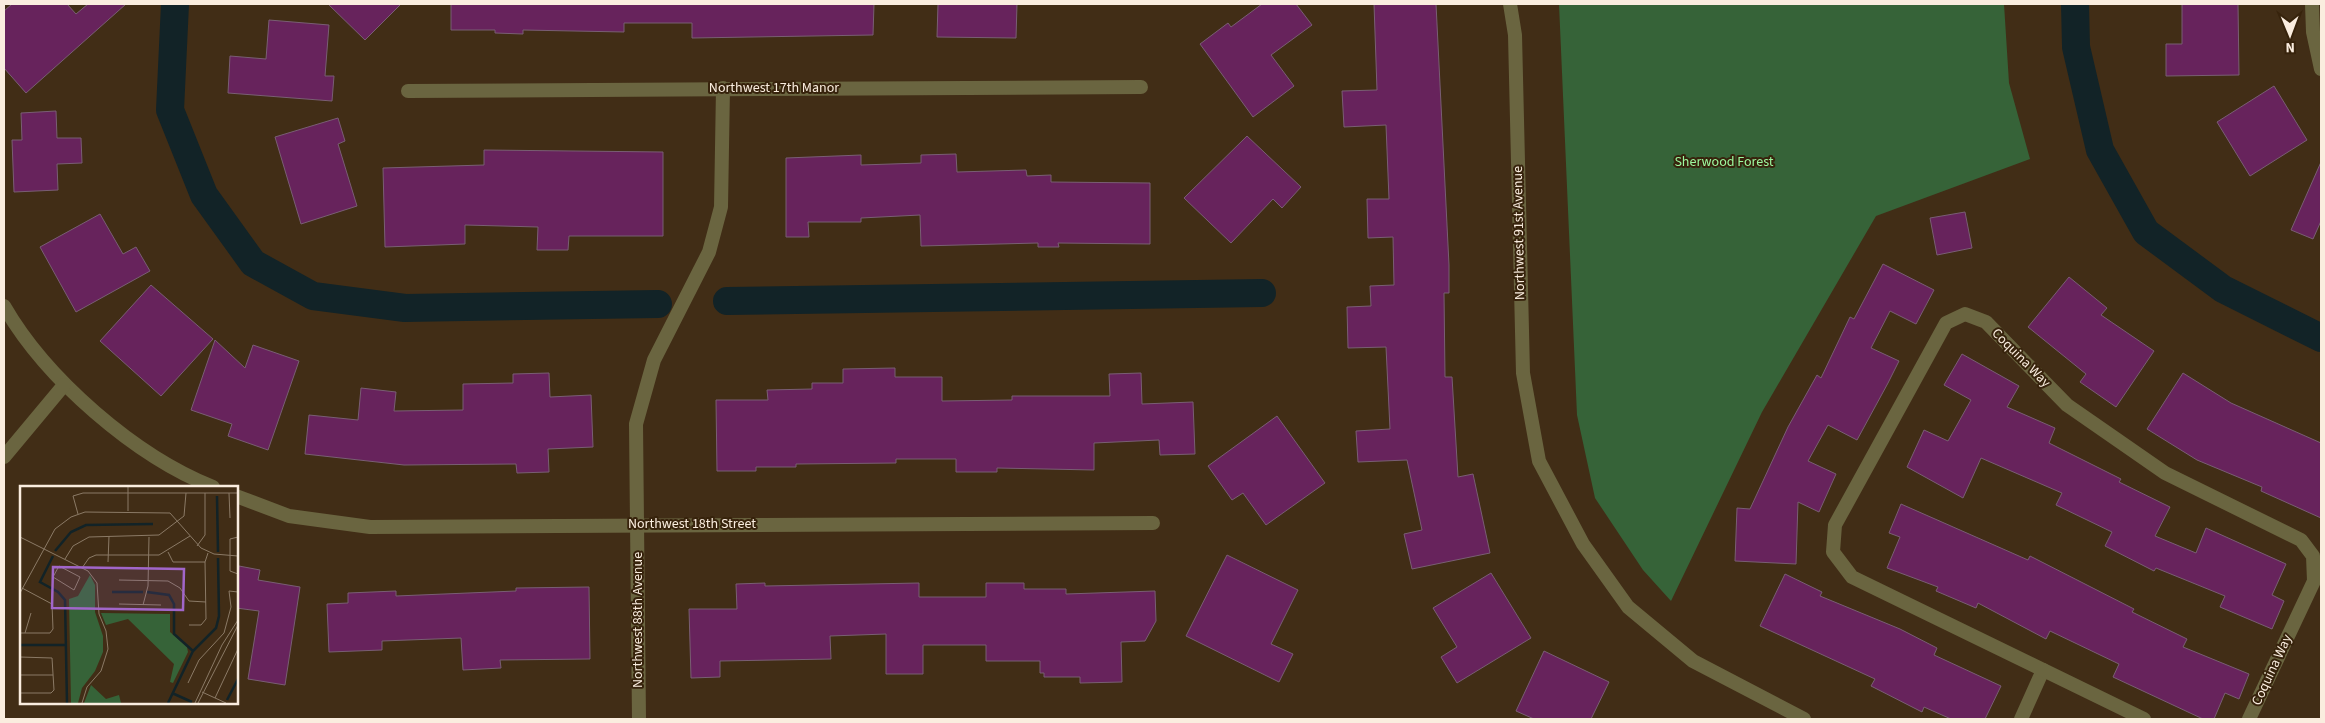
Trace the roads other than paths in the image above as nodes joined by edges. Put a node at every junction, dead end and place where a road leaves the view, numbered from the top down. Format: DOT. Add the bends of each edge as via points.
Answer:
graph roads {
  1 [pos="1510,4"];
  2 [pos="2312,4"];
  3 [pos="2321,69"];
  4 [pos="1141,87"];
  5 [pos="723,88"];
  6 [pos="408,91"];
  7 [pos="4,306"];
  8 [pos="64,385"];
  9 [pos="4,457"];
  10 [pos="212,486"];
  11 [pos="238,497"];
  12 [pos="1153,523"];
  13 [pos="638,524"];
  14 [pos="2043,670"];
  15 [pos="638,719"];
  16 [pos="1804,719"];
  17 [pos="2021,719"];
  18 [pos="2144,719"];
  19 [pos="2249,719"];
  1 -- 16 [label="street, Northwest 91st Avenue" via="1515,35 1523,373 1539,461 1583,544 1628,607 1692,661"];
  2 -- 3 [label="street" via="2313,32"];
  4 -- 5 [label="street, Northwest 17th Manor"];
  5 -- 6 [label="street, Northwest 17th Manor"];
  5 -- 13 [label="street, Northwest 88th Avenue" via="721,207 709,252 654,360 636,424"];
  7 -- 8 [label="street" via="16,328"];
  8 -- 9 [label="street"];
  8 -- 10 [label="street" via="138,447"];
  11 -- 13 [label="street, Northwest 18th Street" via="289,516 370,527"];
  12 -- 13 [label="street, Northwest 18th Street"];
  13 -- 15 [label="street, Northwest 88th Avenue"];
  14 -- 17 [label="street"];
  14 -- 18 [label="street, Coquina Way"];
  14 -- 19 [label="street, Coquina Way" via="1852,577 1833,552 1835,526 1946,323 1965,314 1986,322 2067,405 2165,473 2301,540 2313,556 2314,581"];
}
